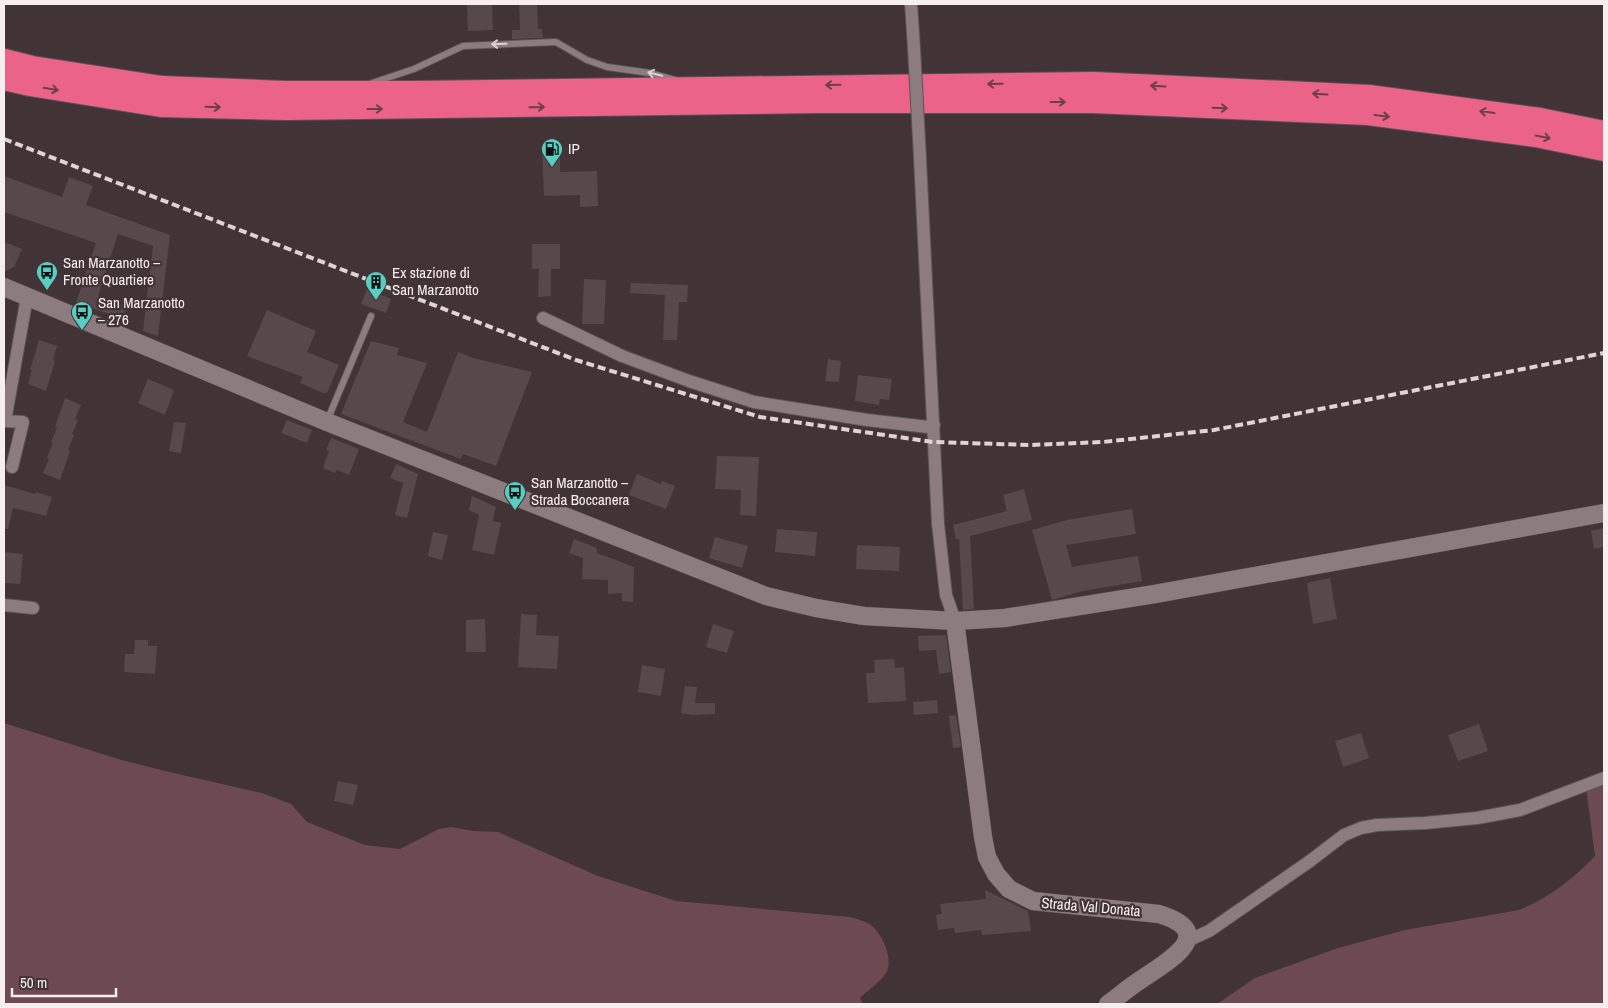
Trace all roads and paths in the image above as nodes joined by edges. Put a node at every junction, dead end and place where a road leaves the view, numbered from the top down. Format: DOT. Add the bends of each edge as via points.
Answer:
graph roads {
  1 [pos="911,4"];
  2 [pos="4,60"];
  3 [pos="4,79"];
  4 [pos="702,87"];
  5 [pos="348,92"];
  6 [pos="1604,132"];
  7 [pos="1604,150"];
  8 [pos="4,287"];
  9 [pos="27,297"];
  10 [pos="371,316"];
  11 [pos="543,318"];
  12 [pos="327,422"];
  13 [pos="934,425"];
  14 [pos="12,467"];
  15 [pos="1604,513"];
  16 [pos="4,605"];
  17 [pos="33,608"];
  18 [pos="955,621"];
  19 [pos="1604,778"];
  20 [pos="1187,941"];
  21 [pos="1108,1004"];
  1 -- 13 [label="street, bridge"];
  2 -- 5 [label="highway" via="162,87"];
  3 -- 7 [label="highway, one-way" via="161,106 286,109 1093,102 1358,114 1536,136"];
  4 -- 5 [label="highway"];
  4 -- 5 [label="lane, one-way" via="650,73 607,67 587,60 556,42 463,46 414,69"];
  6 -- 4 [label="highway, one-way" via="1540,119 1359,96 1094,83"];
  8 -- 9 [label="main road"];
  9 -- 12 [label="main road"];
  9 -- 14 [label="street" via="5,421 23,422"];
  10 -- 12 [label="lane"];
  11 -- 13 [label="street" via="622,356 754,402 867,420"];
  12 -- 18 [label="main road" via="766,596 864,616"];
  13 -- 18 [label="street" via="938,524 946,595"];
  15 -- 18 [label="main road" via="1085,606 1005,618"];
  16 -- 17 [label="street"];
  18 -- 20 [label="main road, Strada Val Donata" via="983,837 987,857 996,874 1010,889 1033,902 1148,912 1168,917 1184,927"];
  19 -- 20 [label="street" via="1520,810 1477,818 1361,828 1344,835 1209,931"];
  20 -- 21 [label="main road" via="1180,953"];
}
